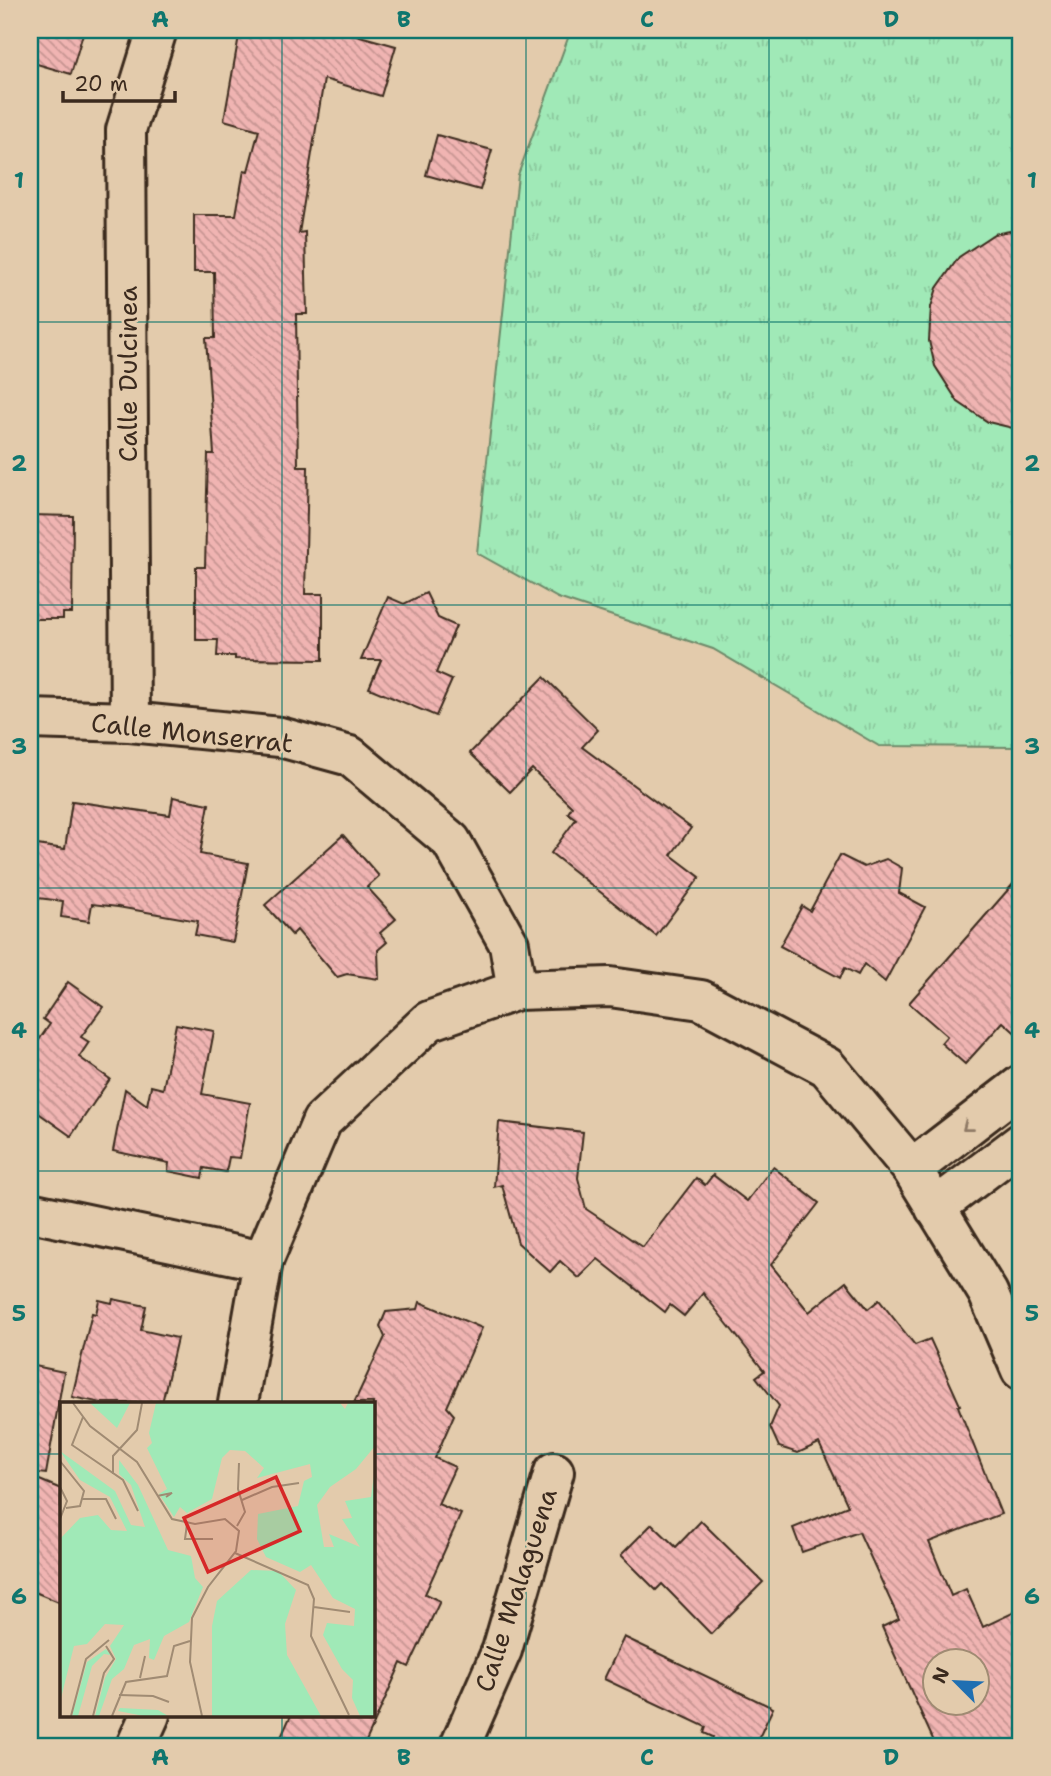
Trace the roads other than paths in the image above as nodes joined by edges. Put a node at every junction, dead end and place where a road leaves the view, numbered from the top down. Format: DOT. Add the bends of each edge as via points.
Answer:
graph roads {
  1 [pos="157,30"];
  2 [pos="30,719"];
  3 [pos="130,722"];
  4 [pos="517,990"];
  5 [pos="1021,1085"];
  6 [pos="1021,1143"];
  7 [pos="912,1169"];
  8 [pos="935,1208"];
  9 [pos="30,1212"];
  10 [pos="263,1261"];
  11 [pos="1021,1370"];
  12 [pos="238,1402"];
  13 [pos="554,1472"];
  14 [pos="150,1716"];
  15 [pos="136,1746"];
  16 [pos="460,1746"];
  1 -- 3 [label="street, Calle Dulcinea" via="126,130"];
  2 -- 3 [label="street, Calle Monserrat"];
  3 -- 4 [label="street, Calle Monserrat" via="279,737 350,756 451,841 509,944"];
  4 -- 7 [label="street" via="610,987 701,1000 827,1067"];
  4 -- 10 [label="street" via="429,1021 322,1121"];
  5 -- 7 [label="street, one-way"];
  6 -- 8 [label="street"];
  7 -- 8 [label="street"];
  8 -- 11 [label="street" via="988,1293"];
  9 -- 10 [label="street"];
  10 -- 12 [label="street"];
  13 -- 16 [label="street, Calle Malaguena" via="502,1650"];
  14 -- 15 [label="street"];
}
